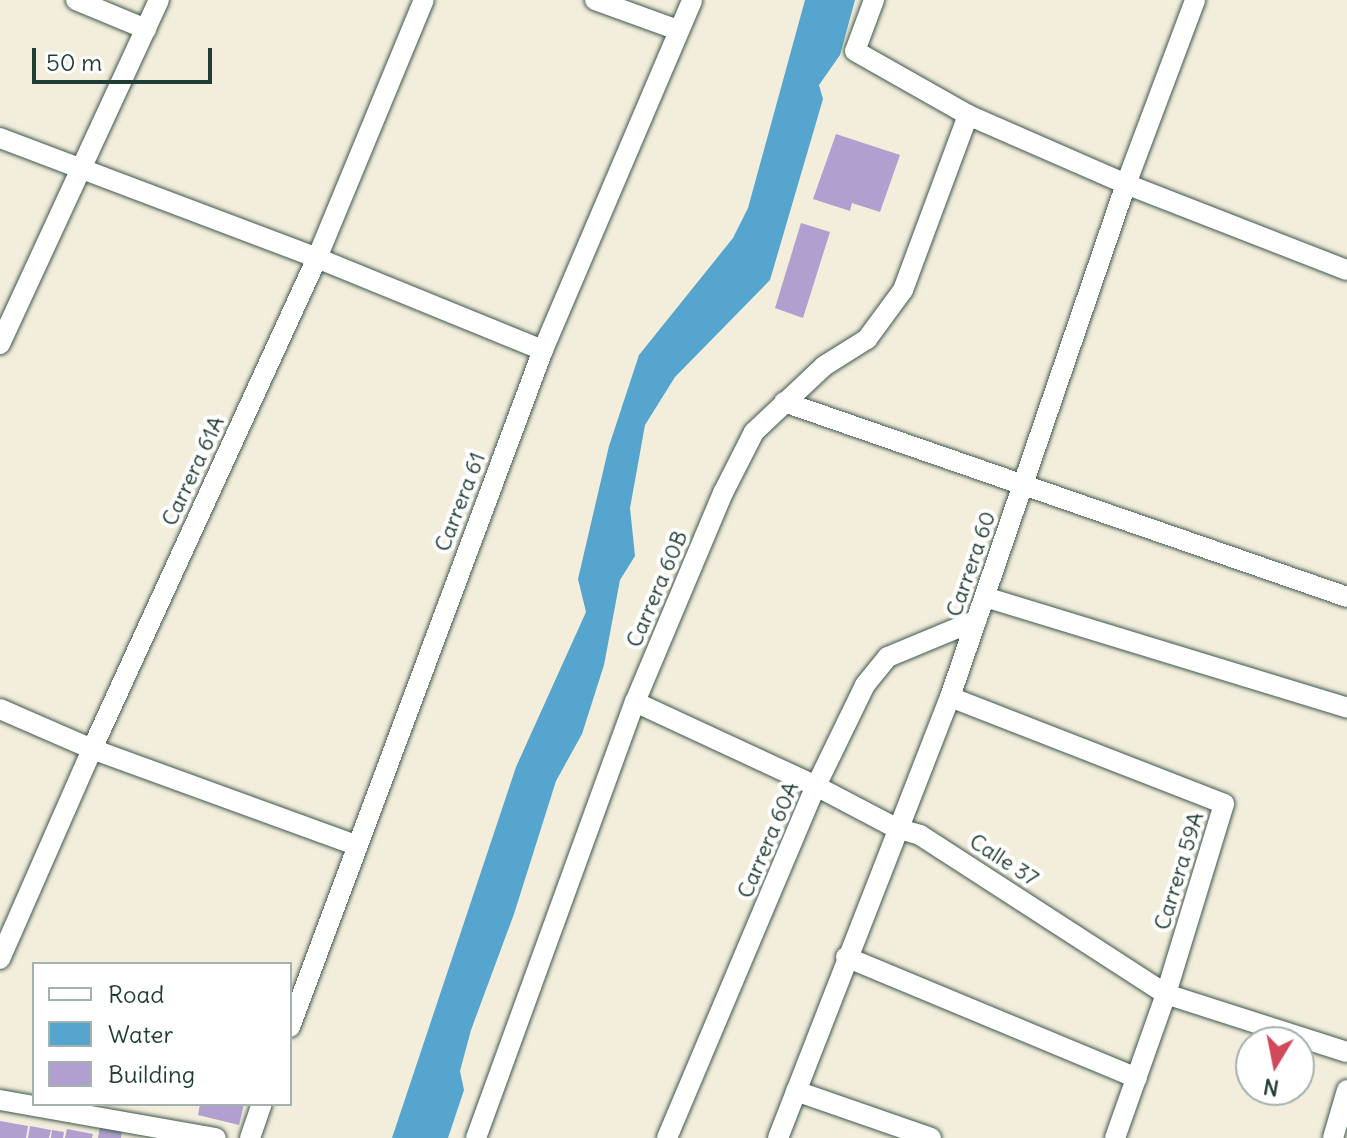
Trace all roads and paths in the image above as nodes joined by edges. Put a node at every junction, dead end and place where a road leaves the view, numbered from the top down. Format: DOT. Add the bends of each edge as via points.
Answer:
graph roads {
  1 [pos="76,0"];
  2 [pos="159,0"];
  3 [pos="424,0"];
  4 [pos="595,0"];
  5 [pos="692,0"];
  6 [pos="874,0"];
  7 [pos="1195,0"];
  8 [pos="146,29"];
  9 [pos="678,30"];
  10 [pos="968,115"];
  11 [pos="0,138"];
  12 [pos="82,168"];
  13 [pos="1126,184"];
  14 [pos="317,258"];
  15 [pos="1347,270"];
  16 [pos="0,344"];
  17 [pos="543,350"];
  18 [pos="784,402"];
  19 [pos="1024,485"];
  20 [pos="985,597"];
  21 [pos="1347,597"];
  22 [pos="977,620"];
  23 [pos="950,697"];
  24 [pos="635,702"];
  25 [pos="1347,708"];
  26 [pos="0,709"];
  27 [pos="92,749"];
  28 [pos="816,786"];
  29 [pos="896,828"];
  30 [pos="356,845"];
  31 [pos="846,957"];
  32 [pos="0,959"];
  33 [pos="1166,994"];
  34 [pos="292,1021"];
  35 [pos="1347,1052"];
  36 [pos="1137,1078"];
  37 [pos="1347,1090"];
  38 [pos="796,1091"];
  39 [pos="0,1100"];
  40 [pos="32,1106"];
  41 [pos="34,1106"];
  42 [pos="261,1106"];
  43 [pos="216,1138"];
  44 [pos="250,1138"];
  45 [pos="476,1138"];
  46 [pos="667,1138"];
  47 [pos="778,1138"];
  48 [pos="931,1138"];
  49 [pos="1115,1138"];
  50 [pos="1333,1138"];
  1 -- 8 [label="street"];
  2 -- 8 [label="street"];
  3 -- 14 [label="street, Carrera 61A"];
  4 -- 9 [label="street"];
  5 -- 9 [label="street, Carrera 61"];
  6 -- 10 [label="street" via="855,51"];
  7 -- 13 [label="street, Carrera 60"];
  8 -- 12 [label="street"];
  9 -- 17 [label="street, Carrera 61"];
  10 -- 13 [label="street"];
  10 -- 18 [label="street, Carrera 60B" via="903,290 867,339 824,366"];
  11 -- 12 [label="street"];
  12 -- 14 [label="street"];
  12 -- 16 [label="street"];
  13 -- 15 [label="street"];
  13 -- 19 [label="street, Carrera 60"];
  14 -- 17 [label="street"];
  14 -- 27 [label="street, Carrera 61A"];
  17 -- 30 [label="street, Carrera 61"];
  18 -- 19 [label="street"];
  18 -- 24 [label="street, Carrera 60B" via="754,432 723,493"];
  19 -- 20 [label="street, Carrera 60"];
  19 -- 21 [label="street"];
  20 -- 22 [label="street, Carrera 60"];
  20 -- 25 [label="street"];
  22 -- 23 [label="street, Carrera 60"];
  22 -- 28 [label="street, Carrera 60A" via="888,657 865,685"];
  23 -- 29 [label="street, Carrera 60"];
  23 -- 33 [label="street, Carrera 59A" via="1224,804"];
  24 -- 28 [label="street, Calle 37"];
  24 -- 45 [label="street, Carrera 60B"];
  26 -- 27 [label="street"];
  27 -- 30 [label="street"];
  27 -- 32 [label="street, Carrera 61A"];
  28 -- 29 [label="street, Calle 37"];
  28 -- 46 [label="street, Carrera 60A"];
  29 -- 31 [label="street, Carrera 60"];
  29 -- 33 [label="street, Calle 37" via="920,835"];
  30 -- 34 [label="street, Carrera 61"];
  31 -- 36 [label="street"];
  31 -- 38 [label="street, Carrera 60"];
  33 -- 35 [label="street, Calle 37"];
  33 -- 36 [label="street, Carrera 59A"];
  36 -- 49 [label="street, Carrera 59A"];
  37 -- 50 [label="street"];
  38 -- 47 [label="street, Carrera 60"];
  38 -- 48 [label="street"];
  39 -- 40 [label="street"];
  41 -- 43 [label="street"];
  42 -- 44 [label="street"];
}
